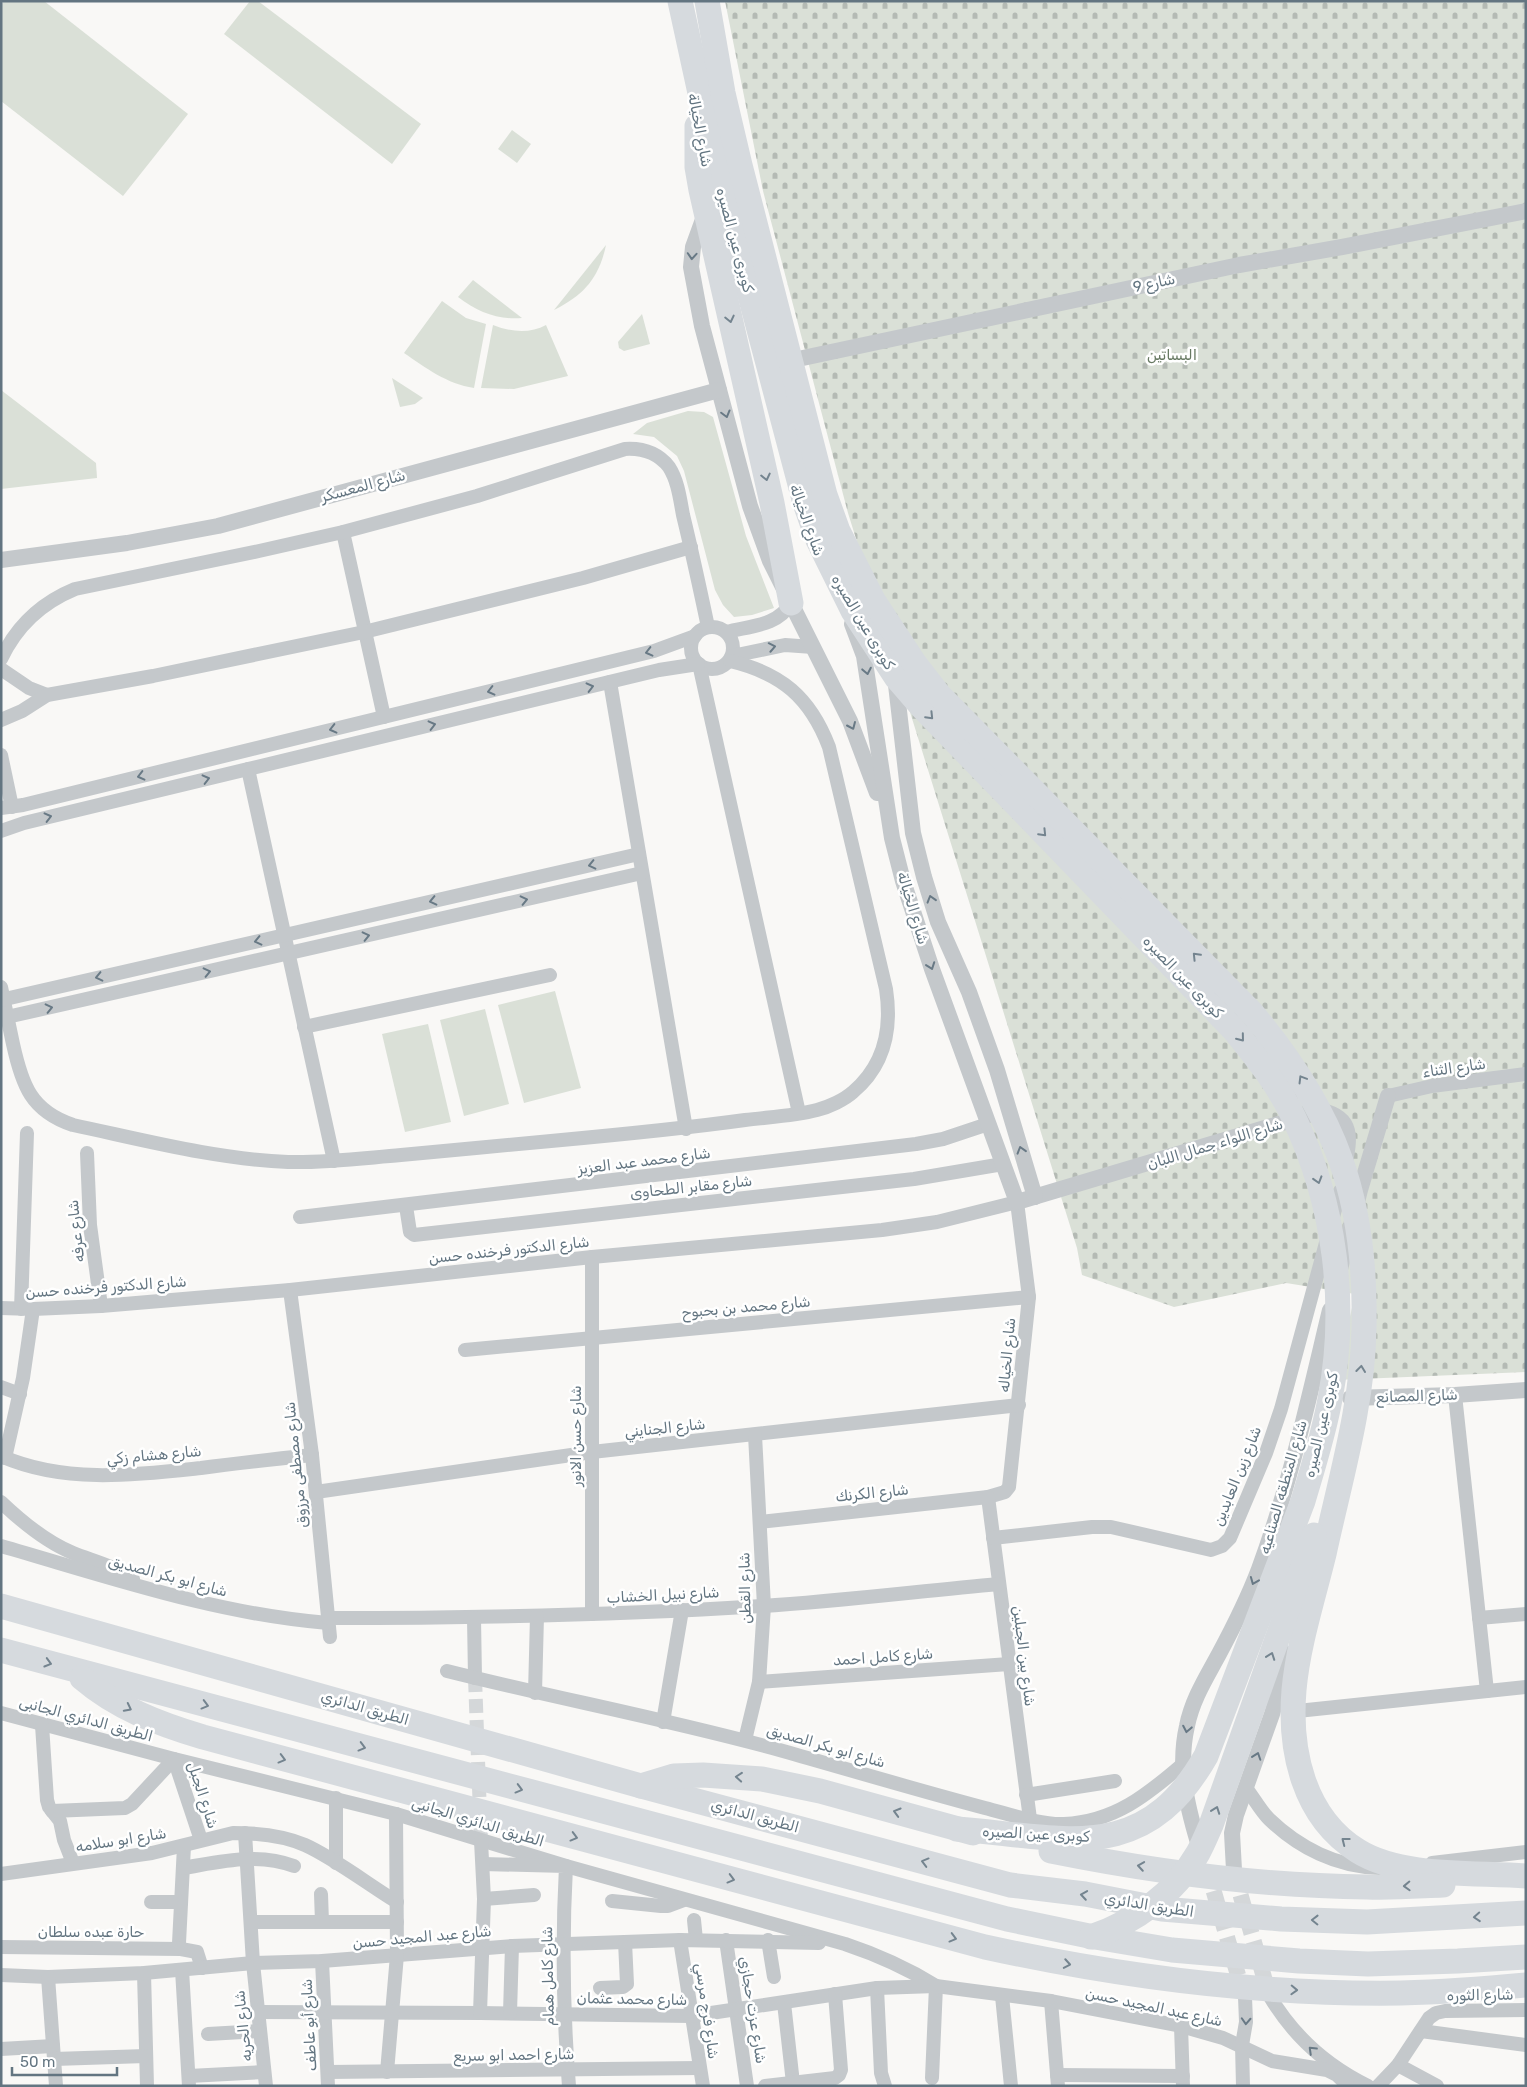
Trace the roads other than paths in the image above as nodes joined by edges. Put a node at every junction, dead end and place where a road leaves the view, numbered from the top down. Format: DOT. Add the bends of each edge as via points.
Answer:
graph roads {
  1 [pos="673,1"];
  2 [pos="680,1"];
  3 [pos="699,1"];
  4 [pos="707,1"];
  5 [pos="700,99"];
  6 [pos="713,193"];
  7 [pos="1526,211"];
  8 [pos="784,362"];
  9 [pos="720,390"];
  10 [pos="343,532"];
  11 [pos="691,547"];
  12 [pos="1,560"];
  13 [pos="791,603"];
  14 [pos="708,627"];
  15 [pos="364,632"];
  16 [pos="727,632"];
  17 [pos="694,636"];
  18 [pos="813,647"];
  19 [pos="1,659"];
  20 [pos="731,659"];
  21 [pos="698,664"];
  22 [pos="1,669"];
  23 [pos="610,682"];
  24 [pos="47,694"];
  25 [pos="383,717"];
  26 [pos="1,720"];
  27 [pos="398,733"];
  28 [pos="378,738"];
  29 [pos="1,755"];
  30 [pos="248,769"];
  31 [pos="7,807"];
  32 [pos="1,831"];
  33 [pos="892,838"];
  34 [pos="639,854"];
  35 [pos="642,873"];
  36 [pos="284,935"];
  37 [pos="288,953"];
  38 [pos="550,975"];
  39 [pos="969,992"];
  40 [pos="2,996"];
  41 [pos="946,1005"];
  42 [pos="4,1017"];
  43 [pos="304,1027"];
  44 [pos="984,1034"];
  45 [pos="960,1044"];
  46 [pos="1526,1074"];
  47 [pos="1388,1096"];
  48 [pos="799,1113"];
  49 [pos="988,1124"];
  50 [pos="686,1128"];
  51 [pos="27,1133"];
  52 [pos="87,1153"];
  53 [pos="334,1161"];
  54 [pos="1003,1164"];
  55 [pos="1360,1190"];
  56 [pos="1340,1191"];
  57 [pos="1035,1197"];
  58 [pos="1017,1202"];
  59 [pos="406,1206"];
  60 [pos="300,1217"];
  61 [pos="592,1257"];
  62 [pos="290,1290"];
  63 [pos="1029,1297"];
  64 [pos="101,1306"];
  65 [pos="1,1308"];
  66 [pos="27,1309"];
  67 [pos="592,1338"];
  68 [pos="465,1350"];
  69 [pos="1,1387"];
  70 [pos="1526,1390"];
  71 [pos="20,1394"];
  72 [pos="1455,1395"];
  73 [pos="1363,1397"];
  74 [pos="1308,1400"];
  75 [pos="1019,1406"];
  76 [pos="755,1435"];
  77 [pos="1350,1440"];
  78 [pos="592,1452"];
  79 [pos="312,1455"];
  80 [pos="3,1457"];
  81 [pos="316,1492"];
  82 [pos="988,1497"];
  83 [pos="1,1502"];
  84 [pos="760,1522"];
  85 [pos="993,1538"];
  86 [pos="1,1546"];
  87 [pos="999,1584"];
  88 [pos="144,1587"];
  89 [pos="1,1606"];
  90 [pos="764,1606"];
  91 [pos="682,1610"];
  92 [pos="592,1614"];
  93 [pos="1526,1614"];
  94 [pos="537,1616"];
  95 [pos="474,1618"];
  96 [pos="1479,1618"];
  97 [pos="328,1626"];
  98 [pos="1,1650"];
  99 [pos="1009,1664"];
  100 [pos="74,1670"];
  101 [pos="446,1671"];
  102 [pos="475,1678"];
  103 [pos="759,1682"];
  104 [pos="1526,1687"];
  105 [pos="1487,1691"];
  106 [pos="536,1693"];
  107 [pos="1,1713"];
  108 [pos="1272,1714"];
  109 [pos="663,1722"];
  110 [pos="42,1725"];
  111 [pos="745,1740"];
  112 [pos="174,1759"];
  113 [pos="1183,1764"];
  114 [pos="1115,1781"];
  115 [pos="641,1786"];
  116 [pos="1246,1788"];
  117 [pos="1026,1795"];
  118 [pos="336,1798"];
  119 [pos="52,1811"];
  120 [pos="396,1814"];
  121 [pos="1030,1819"];
  122 [pos="957,1829"];
  123 [pos="245,1833"];
  124 [pos="201,1840"];
  125 [pos="482,1841"];
  126 [pos="184,1846"];
  127 [pos="1526,1852"];
  128 [pos="247,1858"];
  129 [pos="73,1863"];
  130 [pos="336,1864"];
  131 [pos="483,1864"];
  132 [pos="294,1866"];
  133 [pos="566,1866"];
  134 [pos="182,1868"];
  135 [pos="1207,1868"];
  136 [pos="1234,1870"];
  137 [pos="1,1874"];
  138 [pos="1526,1876"];
  139 [pos="1526,1881"];
  140 [pos="321,1894"];
  141 [pos="534,1895"];
  142 [pos="484,1899"];
  143 [pos="684,1900"];
  144 [pos="151,1902"];
  145 [pos="181,1902"];
  146 [pos="397,1902"];
  147 [pos="612,1902"];
  148 [pos="1526,1914"];
  149 [pos="694,1920"];
  150 [pos="250,1922"];
  151 [pos="322,1922"];
  152 [pos="397,1922"];
  153 [pos="680,1940"];
  154 [pos="696,1940"];
  155 [pos="726,1940"];
  156 [pos="768,1940"];
  157 [pos="625,1942"];
  158 [pos="845,1944"];
  159 [pos="562,1945"];
  160 [pos="512,1946"];
  161 [pos="985,1946"];
  162 [pos="1,1948"];
  163 [pos="483,1948"];
  164 [pos="182,1949"];
  165 [pos="397,1955"];
  166 [pos="1526,1957"];
  167 [pos="322,1962"];
  168 [pos="253,1963"];
  169 [pos="202,1968"];
  170 [pos="182,1970"];
  171 [pos="144,1973"];
  172 [pos="1,1975"];
  173 [pos="48,1977"];
  174 [pos="774,1977"];
  175 [pos="1526,1985"];
  176 [pos="936,1986"];
  177 [pos="600,1988"];
  178 [pos="878,1988"];
  179 [pos="835,1994"];
  180 [pos="1269,1995"];
  181 [pos="1002,1996"];
  182 [pos="1245,1997"];
  183 [pos="1050,2001"];
  184 [pos="784,2003"];
  185 [pos="736,2010"];
  186 [pos="1526,2010"];
  187 [pos="258,2012"];
  188 [pos="324,2012"];
  189 [pos="391,2012"];
  190 [pos="480,2012"];
  191 [pos="510,2013"];
  192 [pos="564,2014"];
  193 [pos="692,2016"];
  194 [pos="1181,2026"];
  195 [pos="260,2031"];
  196 [pos="1421,2031"];
  197 [pos="208,2034"];
  198 [pos="1526,2044"];
  199 [pos="1242,2046"];
  200 [pos="1,2048"];
  201 [pos="54,2052"];
  202 [pos="146,2056"];
  203 [pos="1398,2065"];
  204 [pos="699,2068"];
  205 [pos="567,2070"];
  206 [pos="381,2076"];
  207 [pos="932,2078"];
  208 [pos="265,2079"];
  209 [pos="328,2079"];
  210 [pos="1058,2080"];
  211 [pos="189,2081"];
  212 [pos="1099,2081"];
  213 [pos="1183,2081"];
  214 [pos="793,2082"];
  215 [pos="816,2083"];
  216 [pos="56,2086"];
  217 [pos="146,2086"];
  218 [pos="568,2086"];
  219 [pos="703,2086"];
  220 [pos="747,2086"];
  221 [pos="765,2086"];
  222 [pos="884,2086"];
  223 [pos="1011,2086"];
  224 [pos="1243,2086"];
  225 [pos="1348,2086"];
  226 [pos="1368,2086"];
  227 [pos="1378,2086"];
  228 [pos="1437,2086"];
  1 -- 6 [label="street, شارع الخيالة"];
  2 -- 5 [label="highway, كوبرى عين الصيره"];
  3 -- 8 [label="street, شارع الخيالة" via="753,248"];
  77 -- 4 [label="highway, كوبرى عين الصيره, one-way" via="1362,1366 1364,1292 1357,1216 1336,1142 1299,1074 1252,1013 939,695 873,600 838,531 815,459 723,93"];
  5 -- 13 [label="highway, one-way" via="696,144 700,183 772,503"];
  5 -- 122 [label="highway, كوبرى عين الصيره, one-way" via="805,503 818,540 853,611 896,677 922,707 1235,1031 1258,1059 1294,1117 1309,1154 1334,1254 1338,1300 1335,1363 1314,1465 1206,1756 1193,1779 1156,1815 1108,1837 1082,1840"];
  6 -- 9 [label="street, one-way" via="693,247 692,267 702,326"];
  6 -- 33 [label="street, شارع الخيالة, one-way" via="808,529 864,656"];
  7 -- 8 [label="street, شارع 9" via="1239,265"];
  39 -- 8 [label="street, شارع الخيالة, one-way" via="938,922 914,833 896,683 888,652 828,521"];
  9 -- 12 [label="street, شارع المعسكر" via="218,526 135,542"];
  9 -- 13 [label="street, one-way" via="760,534"];
  10 -- 11 [label="street" via="477,496 616,450 634,448 657,456 672,474"];
  10 -- 15 [label="street"];
  10 -- 19 [label="street" via="75,589 36,611 15,633"];
  11 -- 14 [label="street"];
  11 -- 15 [label="street" via="555,585"];
  13 -- 16 [label="street" via="787,611 774,621"];
  13 -- 18 [label="street"];
  14 -- 16 [label="street"];
  14 -- 17 [label="street"];
  15 -- 24 [label="street" via="163,674"];
  15 -- 25 [label="street"];
  16 -- 20 [label="street" via="734,643"];
  17 -- 21 [label="street" via="691,650"];
  17 -- 25 [label="street, one-way" via="654,651"];
  20 -- 18 [label="street, one-way" via="785,645"];
  18 -- 33 [label="street, one-way" via="859,742"];
  20 -- 21 [label="street" via="718,669"];
  20 -- 48 [label="street" via="786,684 800,697 822,729 829,747 889,1008 885,1046 866,1080 833,1104"];
  21 -- 23 [label="street"];
  21 -- 48 [label="street"];
  22 -- 24 [label="street" via="29,688"];
  27 -- 23 [label="street, one-way"];
  23 -- 34 [label="street"];
  24 -- 26 [label="street"];
  25 -- 27 [label="street"];
  25 -- 28 [label="street"];
  25 -- 31 [label="street, one-way"];
  27 -- 28 [label="street"];
  28 -- 30 [label="street"];
  29 -- 31 [label="street"];
  32 -- 30 [label="street, one-way"];
  30 -- 36 [label="street"];
  33 -- 41 [label="street, شارع الخيالة, one-way" via="916,924"];
  34 -- 35 [label="street"];
  34 -- 36 [label="street, one-way"];
  37 -- 35 [label="street, one-way"];
  35 -- 50 [label="street"];
  36 -- 37 [label="street"];
  36 -- 40 [label="street, one-way"];
  42 -- 37 [label="street, one-way"];
  37 -- 43 [label="street"];
  38 -- 43 [label="street"];
  39 -- 41 [label="street" via="961,1007"];
  39 -- 44 [label="street, شارع الخيالة"];
  40 -- 42 [label="street"];
  41 -- 45 [label="street, شارع الخيالة"];
  42 -- 53 [label="street" via="24,1084 37,1104 63,1122 230,1157 289,1162"];
  43 -- 53 [label="street"];
  44 -- 45 [label="street" via="967,1035"];
  57 -- 44 [label="street, شارع الخيالة, one-way"];
  45 -- 49 [label="street, شارع الخيالة"];
  46 -- 47 [label="street, شارع الثناء" via="1432,1086"];
  47 -- 55 [label="street, شارع المنطقه الصناعيه"];
  48 -- 50 [label="street"];
  49 -- 54 [label="street, شارع الخيالة"];
  49 -- 59 [label="street, شارع محمد عبد العزيز" via="916,1144"];
  50 -- 53 [label="street"];
  51 -- 66 [label="street"];
  52 -- 64 [label="street, شارع عرفه" via="90,1225"];
  54 -- 58 [label="street, شارع الخيالة"];
  54 -- 59 [label="street, شارع مقابر الطحاوى" via="914,1179 414,1235 410,1232"];
  55 -- 56 [label="street"];
  55 -- 74 [label="street, شارع المنطقه الصناعيه"];
  56 -- 57 [label="street, شارع اللواء جمال اللبان" via="1349,1136 1340,1118 1322,1111"];
  56 -- 85 [label="street, شارع زين العابدين" via="1278,1418 1249,1496 1230,1538 1222,1546 1211,1550 1131,1531 1092,1526"];
  57 -- 58 [label="street, شارع اللواء جمال اللبان"];
  58 -- 61 [label="street, شارع الدكتور فرخنده حسن" via="964,1217 909,1227"];
  58 -- 63 [label="street, شارع الخياله"];
  59 -- 60 [label="street, شارع محمد عبد العزيز"];
  61 -- 62 [label="street, شارع الدكتور فرخنده حسن"];
  61 -- 67 [label="street, شارع حسن الانور"];
  62 -- 64 [label="street, شارع الدكتور فرخنده حسن"];
  62 -- 79 [label="street, شارع مصطفى مرزوق"];
  63 -- 67 [label="street, شارع محمد بن بحبوح"];
  63 -- 75 [label="street, شارع الخياله"];
  64 -- 66 [label="street, شارع الدكتور فرخنده حسن"];
  65 -- 66 [label="street, شارع الدكتور فرخنده حسن"];
  66 -- 71 [label="street"];
  67 -- 68 [label="street, شارع محمد بن بحبوح"];
  67 -- 78 [label="street, شارع حسن الانور"];
  69 -- 71 [label="street"];
  70 -- 72 [label="street, شارع المصانع"];
  71 -- 80 [label="street"];
  72 -- 73 [label="street, شارع المصانع"];
  72 -- 96 [label="street"];
  73 -- 74 [label="street, شارع المصانع"];
  73 -- 108 [label="street"];
  74 -- 113 [label="street, شارع المنطقه الصناعيه, one-way" via="1280,1506 1259,1569 1192,1708"];
  75 -- 76 [label="street, شارع الجنايني"];
  75 -- 82 [label="street, شارع الخياله" via="1009,1487 999,1495"];
  76 -- 78 [label="street, شارع الجنايني"];
  76 -- 84 [label="street, شارع القطن"];
  138 -- 77 [label="highway, كوبرى عين الصيره, one-way" via="1414,1869 1385,1864 1358,1851 1335,1833 1316,1810 1303,1784 1294,1738 1294,1691"];
  161 -- 77 [label="highway, one-way" via="1016,1950 1047,1948 1106,1932 1158,1900 1180,1878 1198,1853 1211,1825"];
  78 -- 81 [label="street, شارع الجنايني"];
  78 -- 92 [label="street, شارع حسن الانور"];
  79 -- 80 [label="street, شارع هشام زكي" via="121,1476 62,1472"];
  79 -- 81 [label="street, شارع مصطفى مرزوق"];
  81 -- 97 [label="street, شارع مصطفى مرزوق"];
  82 -- 84 [label="street, شارع الكرنك"];
  82 -- 85 [label="street, شارع بين الجبلين"];
  83 -- 88 [label="street" via="54,1544 122,1572"];
  84 -- 90 [label="street, شارع القطن"];
  85 -- 87 [label="street, شارع بين الجبلين"];
  86 -- 88 [label="street, شارع ابو بكر الصديق"];
  87 -- 90 [label="street, شارع نبيل الخشاب"];
  87 -- 99 [label="street, شارع بين الجبلين"];
  88 -- 97 [label="street, شارع ابو بكر الصديق" via="244,1613"];
  89 -- 115 [label="highway, الطريق الدائري"];
  90 -- 91 [label="street, شارع نبيل الخشاب"];
  90 -- 103 [label="street, شارع القطن"];
  91 -- 92 [label="street, شارع نبيل الخشاب"];
  91 -- 109 [label="street"];
  92 -- 94 [label="street, شارع نبيل الخشاب"];
  93 -- 96 [label="street"];
  94 -- 95 [label="street, شارع نبيل الخشاب"];
  94 -- 106 [label="street"];
  95 -- 97 [label="street, شارع نبيل الخشاب"];
  95 -- 102 [label="street"];
  96 -- 105 [label="street"];
  98 -- 100 [label="highway, one-way"];
  99 -- 103 [label="street, شارع كامل احمد"];
  99 -- 117 [label="street, شارع بين الجبلين"];
  100 -- 161 [label="highway, one-way" via="95,1689 121,1705 180,1730"];
  100 -- 166 [label="highway, one-way" via="998,1916 1089,1936 1172,1950 1368,1964"];
  101 -- 102 [label="street, شارع ابو بكر الصديق"];
  102 -- 106 [label="street, شارع ابو بكر الصديق"];
  103 -- 111 [label="street, شارع القطن"];
  104 -- 105 [label="street"];
  105 -- 108 [label="street"];
  106 -- 109 [label="street, شارع ابو بكر الصديق"];
  107 -- 110 [label="street, الطريق الدائري الجانبى"];
  116 -- 108 [label="street, one-way"];
  109 -- 111 [label="street, شارع ابو بكر الصديق"];
  110 -- 112 [label="street, الطريق الدائري الجانبى"];
  110 -- 119 [label="street" via="47,1800"];
  111 -- 121 [label="street, شارع ابو بكر الصديق"];
  112 -- 118 [label="street, الطريق الدائري الجانبى"];
  112 -- 119 [label="street" via="125,1808"];
  112 -- 124 [label="street, شارع الجبل"];
  113 -- 121 [label="street, شارع ابو بكر الصديق" via="1134,1803 1102,1818 1064,1824"];
  113 -- 135 [label="street, شارع المنطقه الصناعيه" via="1187,1806"];
  114 -- 117 [label="street"];
  122 -- 115 [label="highway, one-way" via="820,1791 762,1780 674,1776"];
  148 -- 115 [label="highway, الطريق الدائري, one-way" via="1366,1922 1247,1918 1162,1909 1085,1894 1010,1885"];
  116 -- 127 [label="street" via="1268,1818 1296,1842 1329,1859 1365,1867 1402,1868"];
  116 -- 136 [label="street" via="1232,1833"];
  117 -- 121 [label="street, شارع بين الجبلين"];
  118 -- 120 [label="street, الطريق الدائري الجانبى"];
  118 -- 130 [label="street"];
  119 -- 129 [label="street" via="60,1820"];
  120 -- 125 [label="street, الطريق الدائري الجانبى"];
  120 -- 146 [label="street"];
  139 -- 122 [label="highway, one-way" via="1368,1888 1245,1880 1070,1855"];
  123 -- 124 [label="street, شارع ابو سلامه"];
  123 -- 128 [label="street"];
  123 -- 130 [label="street, شارع ابو سلامه" via="278,1836 305,1845"];
  124 -- 126 [label="street, شارع ابو سلامه"];
  125 -- 131 [label="street"];
  125 -- 133 [label="street, الطريق الدائري الجانبى"];
  126 -- 129 [label="street, شارع ابو سلامه"];
  126 -- 134 [label="street"];
  128 -- 132 [label="street" via="269,1859"];
  128 -- 134 [label="street"];
  128 -- 150 [label="street"];
  129 -- 137 [label="street, شارع ابو سلامه"];
  130 -- 146 [label="street, شارع ابو سلامه"];
  131 -- 133 [label="street"];
  131 -- 142 [label="street"];
  133 -- 143 [label="street, الطريق الدائري الجانبى"];
  133 -- 159 [label="street, شارع كامل همام"];
  134 -- 145 [label="street"];
  140 -- 151 [label="street"];
  141 -- 142 [label="street"];
  142 -- 163 [label="street"];
  143 -- 147 [label="street" via="668,1906"];
  143 -- 158 [label="street, الطريق الدائري الجانبى"];
  144 -- 145 [label="street"];
  145 -- 164 [label="street"];
  146 -- 152 [label="street"];
  149 -- 154 [label="street"];
  150 -- 151 [label="street"];
  150 -- 168 [label="street"];
  151 -- 152 [label="street"];
  152 -- 165 [label="street"];
  153 -- 154 [label="street, شارع عبد المجيد حسن"];
  153 -- 157 [label="street, شارع عبد المجيد حسن"];
  153 -- 193 [label="street, شارع فرج مرسي"];
  154 -- 155 [label="street, شارع عبد المجيد حسن"];
  155 -- 156 [label="street, شارع عبد المجيد حسن"];
  155 -- 185 [label="street, شارع عزت حجازي"];
  156 -- 158 [label="street, شارع عبد المجيد حسن"];
  156 -- 174 [label="street"];
  157 -- 159 [label="street, شارع عبد المجيد حسن"];
  157 -- 177 [label="street" via="627,1984"];
  158 -- 176 [label="street, الطريق الدائري الجانبى" via="908,1968"];
  159 -- 160 [label="street, شارع عبد المجيد حسن"];
  159 -- 192 [label="street, شارع كامل همام"];
  160 -- 163 [label="street, شارع عبد المجيد حسن"];
  160 -- 191 [label="street"];
  161 -- 175 [label="highway, one-way" via="1118,1973 1257,1988 1401,1993"];
  162 -- 164 [label="street, حارة عبده سلطان"];
  163 -- 165 [label="street, شارع عبد المجيد حسن"];
  163 -- 190 [label="street"];
  164 -- 169 [label="street" via="197,1952"];
  165 -- 167 [label="street, شارع عبد المجيد حسن"];
  165 -- 189 [label="street"];
  167 -- 168 [label="street, شارع عبد المجيد حسن"];
  167 -- 188 [label="street, شارع أبو عاطف"];
  168 -- 169 [label="street, شارع عبد المجيد حسن"];
  168 -- 187 [label="street, شارع الحريه"];
  169 -- 170 [label="street, شارع عبد المجيد حسن"];
  170 -- 171 [label="street, شارع عبد المجيد حسن"];
  170 -- 211 [label="street"];
  171 -- 173 [label="street, شارع عبد المجيد حسن"];
  171 -- 202 [label="street"];
  172 -- 173 [label="street, شارع عبد المجيد حسن"];
  173 -- 201 [label="street"];
  176 -- 178 [label="street, شارع محمد عثمان"];
  176 -- 181 [label="street, شارع محمد عثمان"];
  176 -- 207 [label="street"];
  178 -- 179 [label="street, شارع محمد عثمان"];
  178 -- 222 [label="street"];
  179 -- 184 [label="street, شارع محمد عثمان"];
  179 -- 215 [label="street" via="841,2070 835,2078"];
  226 -- 180 [label="street, one-way" via="1320,2057 1297,2035"];
  181 -- 183 [label="street, شارع عبد المجيد حسن"];
  181 -- 223 [label="street"];
  182 -- 199 [label="street, one-way" via="1246,2022"];
  183 -- 194 [label="street, شارع عبد المجيد حسن"];
  183 -- 210 [label="street"];
  184 -- 185 [label="street, شارع محمد عثمان"];
  184 -- 214 [label="street"];
  185 -- 193 [label="street, شارع محمد عثمان"];
  185 -- 220 [label="street, شارع عزت حجازي"];
  186 -- 196 [label="street, شارع الثوره" via="1445,2011 1429,2018"];
  187 -- 188 [label="street, شارع محمد عثمان"];
  187 -- 195 [label="street, شارع الحريه"];
  188 -- 189 [label="street, شارع محمد عثمان"];
  188 -- 209 [label="street, شارع أبو عاطف"];
  189 -- 190 [label="street, شارع محمد عثمان"];
  189 -- 206 [label="street"];
  190 -- 191 [label="street, شارع محمد عثمان"];
  191 -- 192 [label="street, شارع محمد عثمان"];
  192 -- 193 [label="street, شارع محمد عثمان"];
  192 -- 205 [label="street, شارع كامل همام"];
  193 -- 204 [label="street, شارع فرج مرسي"];
  194 -- 199 [label="street, شارع عبد المجيد حسن"];
  194 -- 213 [label="street"];
  195 -- 197 [label="street"];
  195 -- 208 [label="street, شارع الحريه"];
  196 -- 198 [label="street"];
  196 -- 203 [label="street"];
  199 -- 224 [label="street"];
  199 -- 225 [label="street, شارع عبد المجيد حسن" via="1272,2061 1327,2070"];
  200 -- 201 [label="street"];
  201 -- 202 [label="street"];
  201 -- 216 [label="street"];
  202 -- 217 [label="street"];
  203 -- 227 [label="street"];
  203 -- 228 [label="street"];
  204 -- 205 [label="street, شارع احمد ابو سريع"];
  204 -- 219 [label="street, شارع فرج مرسي"];
  205 -- 206 [label="street, شارع احمد ابو سريع"];
  205 -- 218 [label="street, شارع كامل همام"];
  206 -- 209 [label="street, شارع احمد ابو سريع"];
  208 -- 211 [label="street"];
  210 -- 212 [label="street"];
  212 -- 213 [label="street"];
  214 -- 215 [label="street"];
  214 -- 221 [label="street"];
}
